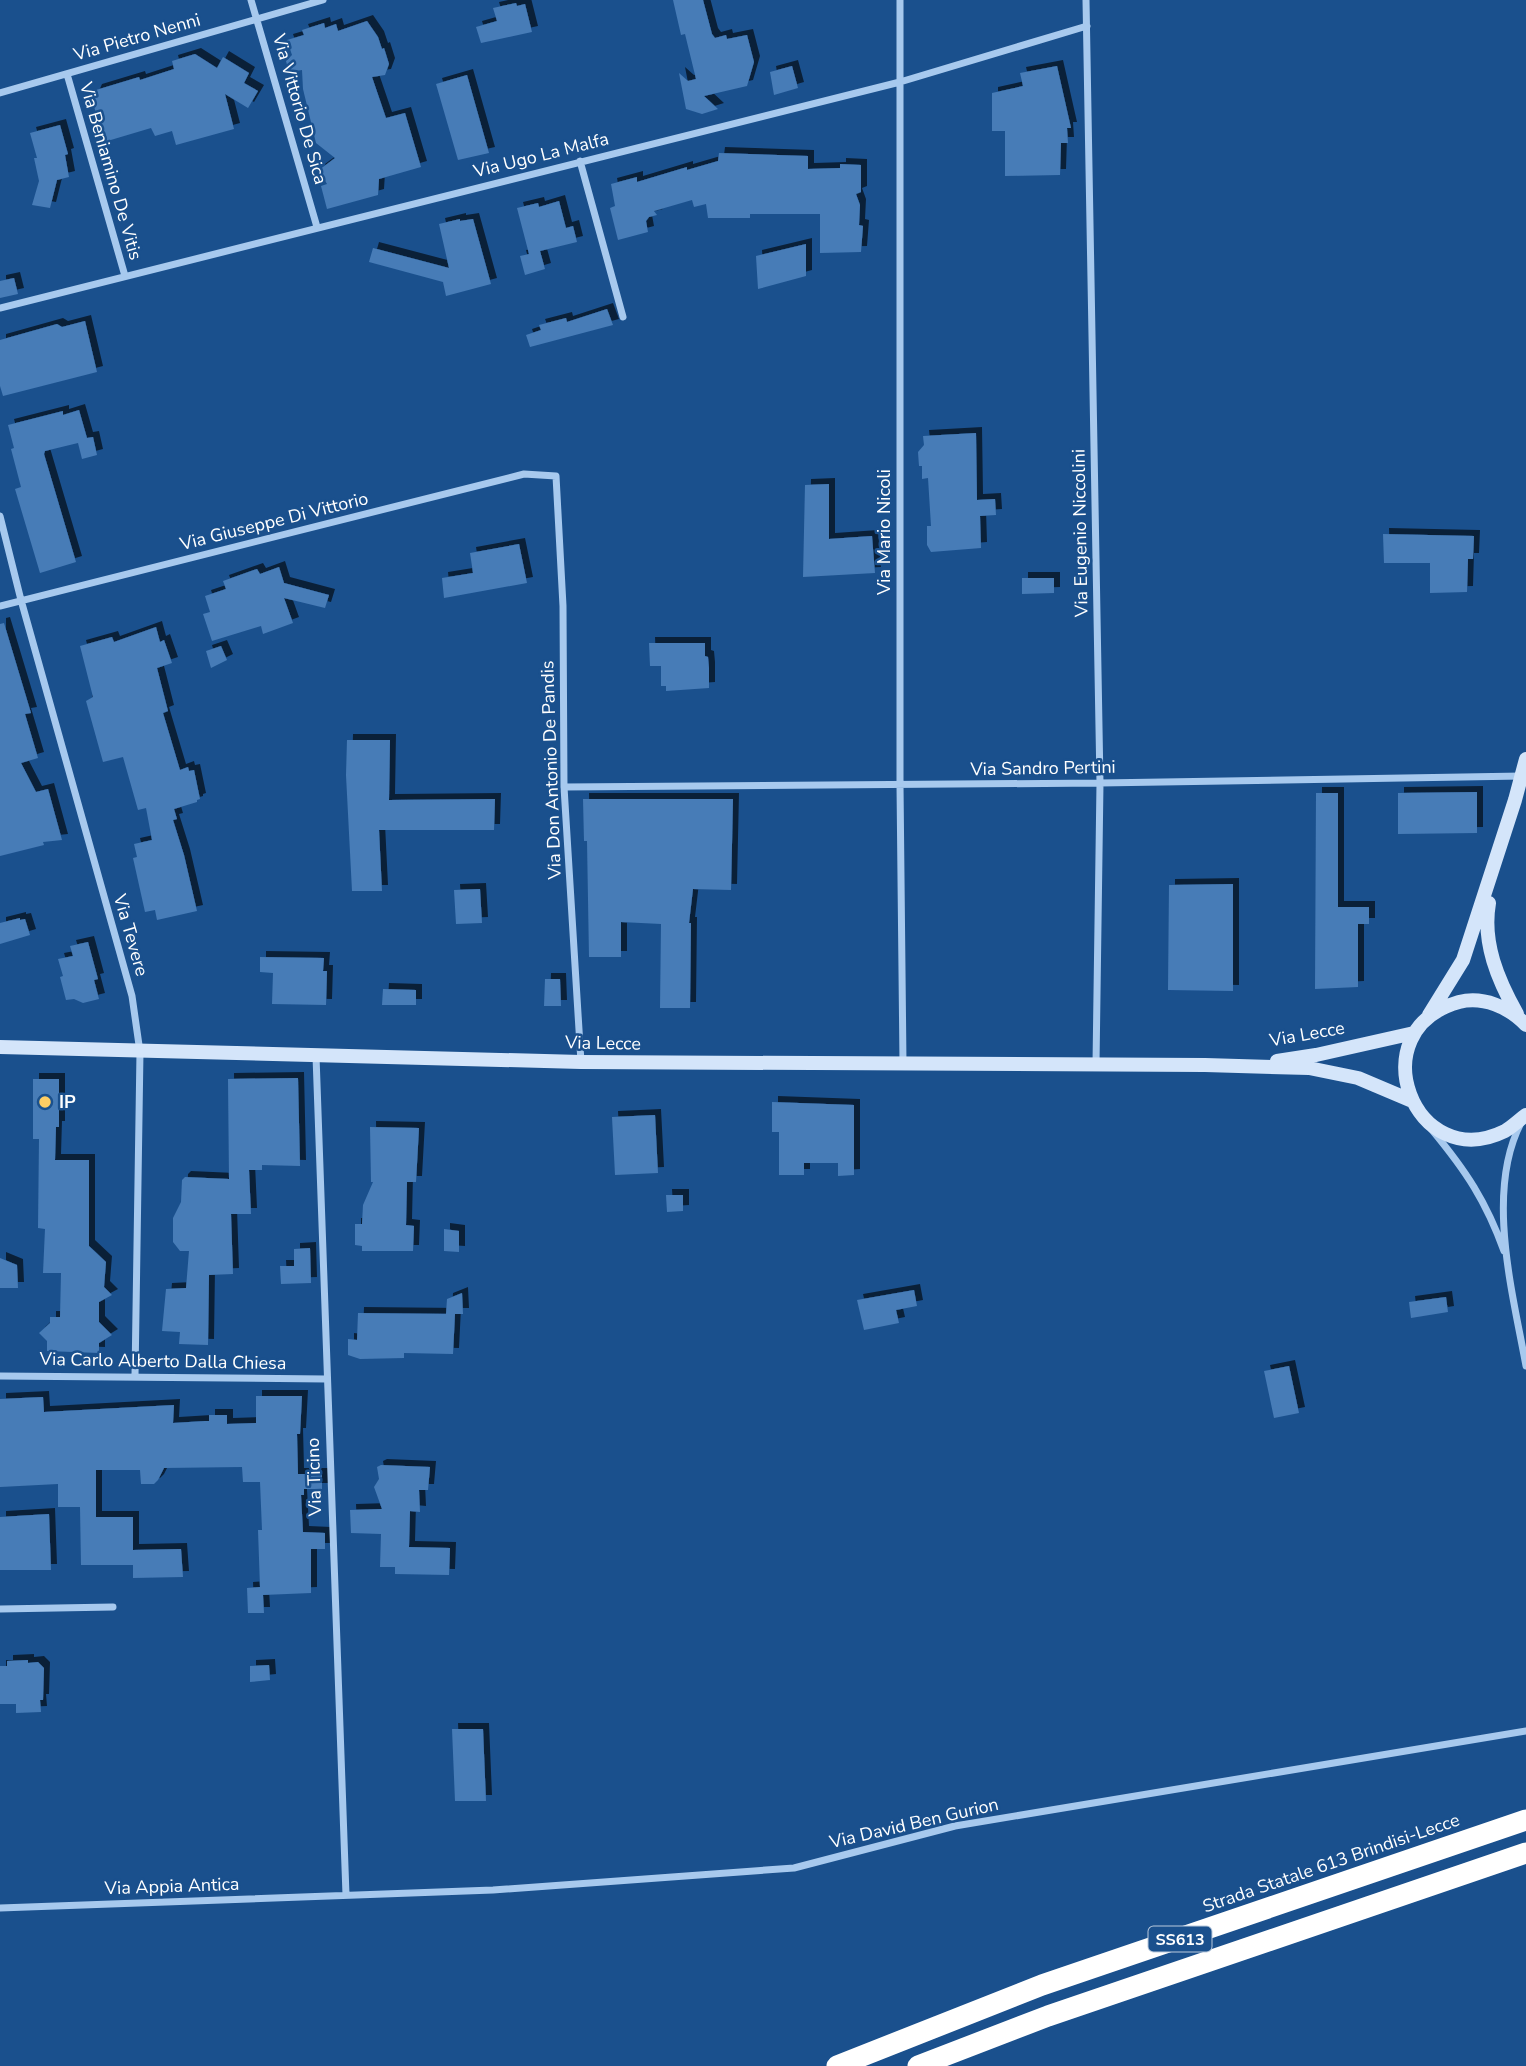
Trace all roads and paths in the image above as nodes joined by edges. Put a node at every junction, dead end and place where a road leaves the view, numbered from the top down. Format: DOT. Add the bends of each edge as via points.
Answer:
graph roads {
  1 [pos="251,0"];
  2 [pos="323,0"];
  3 [pos="900,0"];
  4 [pos="1086,0"];
  5 [pos="257,18"];
  6 [pos="1087,26"];
  7 [pos="66,74"];
  8 [pos="900,82"];
  9 [pos="0,93"];
  10 [pos="580,161"];
  11 [pos="317,227"];
  12 [pos="125,276"];
  13 [pos="0,308"];
  14 [pos="623,317"];
  15 [pos="556,475"];
  16 [pos="0,516"];
  17 [pos="21,600"];
  18 [pos="0,606"];
  19 [pos="1526,760"];
  20 [pos="1521,776"];
  21 [pos="1100,783"];
  22 [pos="900,785"];
  23 [pos="564,787"];
  24 [pos="1496,860"];
  25 [pos="1426,1019"];
  26 [pos="1522,1022"];
  27 [pos="1415,1033"];
  28 [pos="0,1047"];
  29 [pos="140,1052"];
  30 [pos="316,1056"];
  31 [pos="581,1062"];
  32 [pos="903,1064"];
  33 [pos="1096,1065"];
  34 [pos="1205,1065"];
  35 [pos="1410,1100"];
  36 [pos="1525,1115"];
  37 [pos="1424,1119"];
  38 [pos="1508,1262"];
  39 [pos="1526,1366"];
  40 [pos="0,1376"];
  41 [pos="135,1376"];
  42 [pos="326,1379"];
  43 [pos="113,1607"];
  44 [pos="0,1609"];
  45 [pos="1526,1731"];
  46 [pos="1526,1820"];
  47 [pos="1526,1853"];
  48 [pos="346,1895"];
  49 [pos="0,1908"];
  50 [pos="837,2066"];
  51 [pos="918,2066"];
  1 -- 5 [label="street, Via Vittorio De Sica"];
  2 -- 5 [label="street, Via Pietro Nenni"];
  3 -- 8 [label="street, Via Mario Nicoli"];
  4 -- 6 [label="street, Via Eugenio Niccolini"];
  5 -- 7 [label="street, Via Pietro Nenni"];
  5 -- 11 [label="street, Via Vittorio De Sica"];
  6 -- 8 [label="street, Via Ugo La Malfa"];
  6 -- 21 [label="street, Via Eugenio Niccolini"];
  7 -- 9 [label="street, Via Pietro Nenni"];
  7 -- 12 [label="street, Via Beniamino De Vitis"];
  8 -- 10 [label="street, Via Ugo La Malfa"];
  8 -- 22 [label="street, Via Mario Nicoli"];
  10 -- 11 [label="street, Via Ugo La Malfa"];
  10 -- 14 [label="street"];
  11 -- 12 [label="street, Via Ugo La Malfa"];
  12 -- 13 [label="street, Via Ugo La Malfa"];
  15 -- 17 [label="street, Via Giuseppe Di Vittorio" via="524,474"];
  15 -- 23 [label="street, Via Don Antonio De Pandis" via="563,606"];
  16 -- 17 [label="street, Via Tevere"];
  17 -- 18 [label="street, Via Giuseppe Di Vittorio"];
  17 -- 29 [label="street, Via Tevere" via="132,996"];
  19 -- 20 [label="street"];
  20 -- 21 [label="street, Via Sandro Pertini"];
  20 -- 24 [label="street"];
  21 -- 22 [label="street, Via Sandro Pertini"];
  21 -- 33 [label="street, Via Eugenio Niccolini"];
  22 -- 23 [label="street, Via Sandro Pertini"];
  22 -- 32 [label="street, Via Mario Nicoli"];
  23 -- 31 [label="street, Via Don Antonio De Pandis"];
  24 -- 25 [label="street" via="1463,960"];
  24 -- 26 [label="street" via="1487,913 1488,940 1505,993"];
  25 -- 26 [label="street" via="1443,1007 1482,1001 1502,1007"];
  25 -- 27 [label="street"];
  27 -- 34 [label="street, Via Lecce" via="1277,1061"];
  27 -- 35 [label="street" via="1405,1054"];
  28 -- 29 [label="street, Via Lecce"];
  29 -- 30 [label="street, Via Lecce"];
  29 -- 41 [label="street, Via Tevere"];
  30 -- 31 [label="street, Via Lecce"];
  30 -- 42 [label="street, Via Ticino"];
  31 -- 32 [label="street, Via Lecce"];
  32 -- 33 [label="street, Via Lecce"];
  33 -- 34 [label="street, Via Lecce"];
  34 -- 35 [label="street, Via Lecce" via="1334,1072"];
  35 -- 37 [label="street"];
  36 -- 37 [label="street" via="1507,1130 1486,1138 1463,1139"];
  36 -- 38 [label="street" via="1514,1136 1505,1186"];
  37 -- 38 [label="street" via="1484,1201"];
  38 -- 39 [label="street"];
  40 -- 41 [label="street, Via Carlo Alberto Dalla Chiesa"];
  41 -- 42 [label="street, Via Carlo Alberto Dalla Chiesa"];
  42 -- 48 [label="street, Via Ticino"];
  43 -- 44 [label="street"];
  45 -- 48 [label="street, Via David Ben Gurion" via="955,1826 794,1868 493,1890"];
  46 -- 50 [label="highway, Strada Statale 613 Brindisi-Lecce / SS613" via="1042,1985"];
  47 -- 51 [label="highway, SS613" via="1048,2016"];
  48 -- 49 [label="street, Via Appia Antica"];
}
